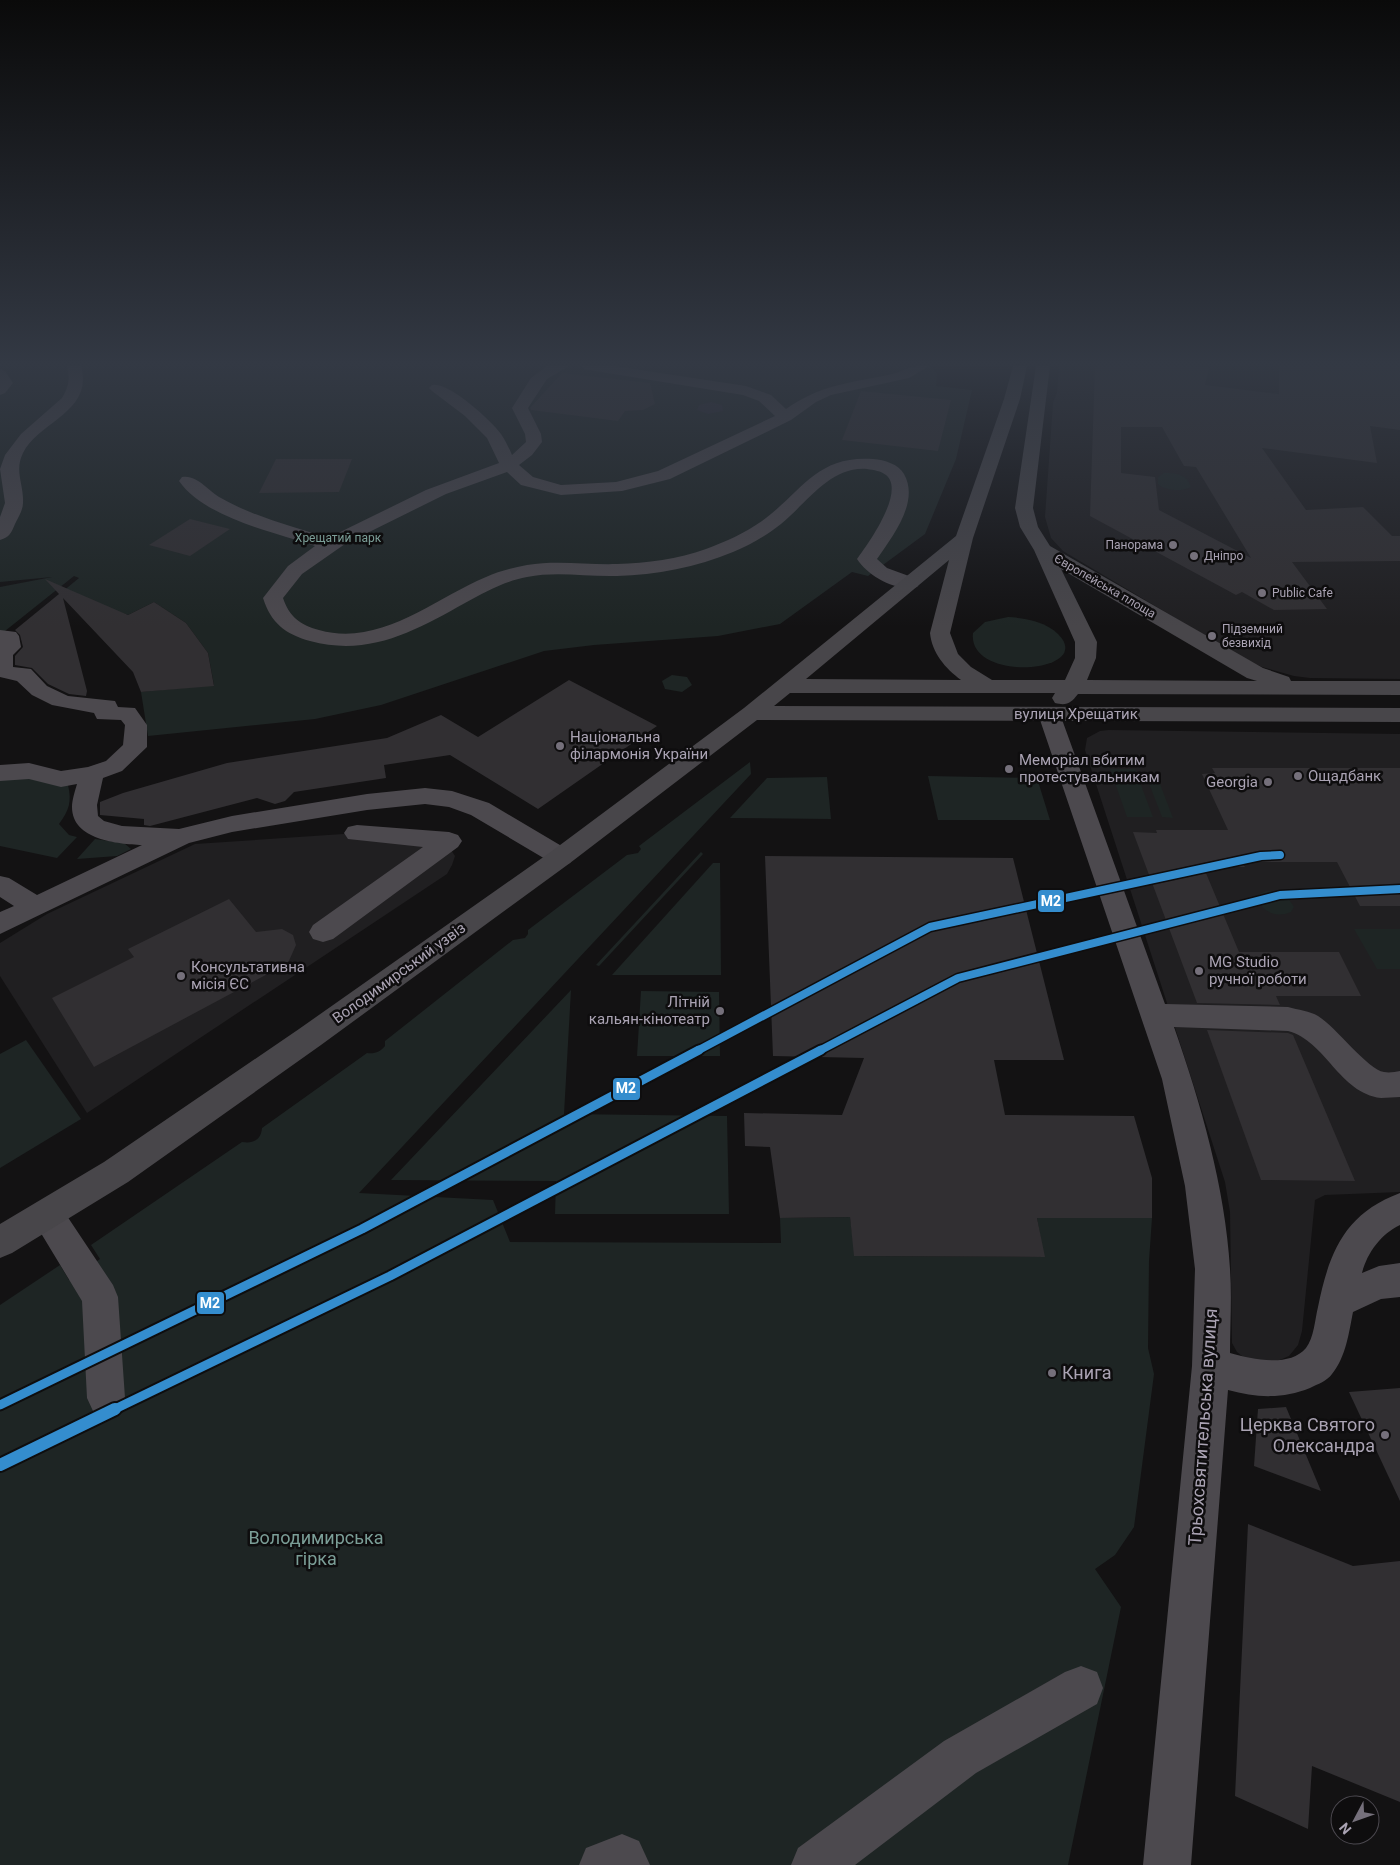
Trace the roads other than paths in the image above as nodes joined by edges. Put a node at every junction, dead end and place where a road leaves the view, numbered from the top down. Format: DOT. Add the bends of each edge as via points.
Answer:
graph roads {
  1 [pos="13,453"];
  2 [pos="503,453"];
  3 [pos="524,453"];
  4 [pos="711,453"];
  5 [pos="993,453"];
  6 [pos="1031,453"];
  7 [pos="510,466"];
  8 [pos="188,481"];
  9 [pos="0,534"];
  10 [pos="964,538"];
  11 [pos="328,544"];
  12 [pos="1043,550"];
  13 [pos="910,583"];
  14 [pos="0,636"];
  15 [pos="785,686"];
  16 [pos="985,686"];
  17 [pos="1073,686"];
  18 [pos="1300,687"];
  19 [pos="1400,688"];
  20 [pos="752,713"];
  21 [pos="1048,714"];
  22 [pos="1400,715"];
  23 [pos="0,773"];
  24 [pos="92,774"];
  25 [pos="357,833"];
  26 [pos="182,837"];
  27 [pos="561,857"];
  28 [pos="0,885"];
  29 [pos="36,907"];
  30 [pos="0,924"];
  31 [pos="323,932"];
  32 [pos="1156,1015"];
  33 [pos="1400,1084"];
  34 [pos="1400,1208"];
  35 [pos="47,1215"];
  36 [pos="0,1242"];
  37 [pos="1400,1280"];
  38 [pos="1336,1302"];
  39 [pos="1211,1366"];
  40 [pos="106,1398"];
  41 [pos="1081,1688"];
  42 [pos="603,1865"];
  43 [pos="626,1865"];
  44 [pos="815,1865"];
  45 [pos="1167,1865"];
  1 -- 9 [label="street" via="7,461 7,475 14,503"];
  2 -- 7 [label="street"];
  3 -- 7 [label="street"];
  4 -- 7 [label="street" via="664,476 616,487 548,488 527,480"];
  5 -- 10 [label="main road"];
  6 -- 12 [label="main road" via="1024,508 1029,527"];
  7 -- 11 [label="street" via="446,488"];
  8 -- 11 [label="street" via="196,492 239,514"];
  10 -- 13 [label="main road"];
  10 -- 16 [label="main road" via="940,642 960,669"];
  11 -- 13 [label="street" via="305,561 273,598 278,616 292,627 330,640 351,640 410,626 469,593 516,574 538,569 618,570 657,566 713,552 739,542 768,524 836,470 853,463 871,464 887,469 898,478 902,489 889,528 868,559 877,570"];
  12 -- 17 [label="main road, Європейська площа" via="1086,642 1088,654"];
  12 -- 18 [label="main road, Європейська площа" via="1255,673"];
  13 -- 15 [label="main road"];
  14 -- 24 [label="street" via="9,636 10,647 1,658 1,665 10,674 23,674 29,684 43,694 62,701 83,707 107,706 105,714 127,713 136,725 135,747 114,766"];
  15 -- 16 [label="main road, вулиця Хрещатик"];
  15 -- 20 [label="main road, Володимирський узвіз"];
  16 -- 17 [label="main road, вулиця Хрещатик"];
  16 -- 21 [label="main road"];
  17 -- 18 [label="main road, вулиця Хрещатик"];
  17 -- 21 [label="main road, Європейська площа"];
  18 -- 19 [label="main road, вулиця Хрещатик"];
  20 -- 21 [label="main road, вулиця Хрещатик"];
  20 -- 27 [label="main road, Володимирський узвіз"];
  21 -- 22 [label="main road, вулиця Хрещатик"];
  21 -- 32 [label="street, Трьохсвятительська вулиця"];
  23 -- 24 [label="street" via="29,771 60,779"];
  24 -- 26 [label="street" via="84,809 91,826 120,834"];
  25 -- 31 [label="street" via="449,841"];
  26 -- 27 [label="street" via="232,824 425,796 452,799 480,809"];
  26 -- 29 [label="street"];
  27 -- 35 [label="main road, Володимирський узвіз" via="310,1038 116,1172"];
  28 -- 29 [label="street"];
  29 -- 30 [label="street"];
  32 -- 33 [label="street" via="1288,1019 1306,1024 1327,1040 1362,1076 1380,1085"];
  32 -- 39 [label="street, Трьохсвятительська вулиця" via="1177,1079 1202,1186 1213,1269"];
  34 -- 38 [label="street" via="1370,1227 1352,1249"];
  35 -- 36 [label="main road, Володимирський узвіз"];
  35 -- 40 [label="street" via="100,1297"];
  37 -- 38 [label="street" via="1379,1283"];
  38 -- 39 [label="street" via="1328,1342 1319,1360 1300,1373 1262,1378"];
  39 -- 45 [label="street, Трьохсвятительська вулиця"];
  41 -- 44 [label="street" via="960,1757"];
  42 -- 43 [label="street" via="622,1858"];
}
